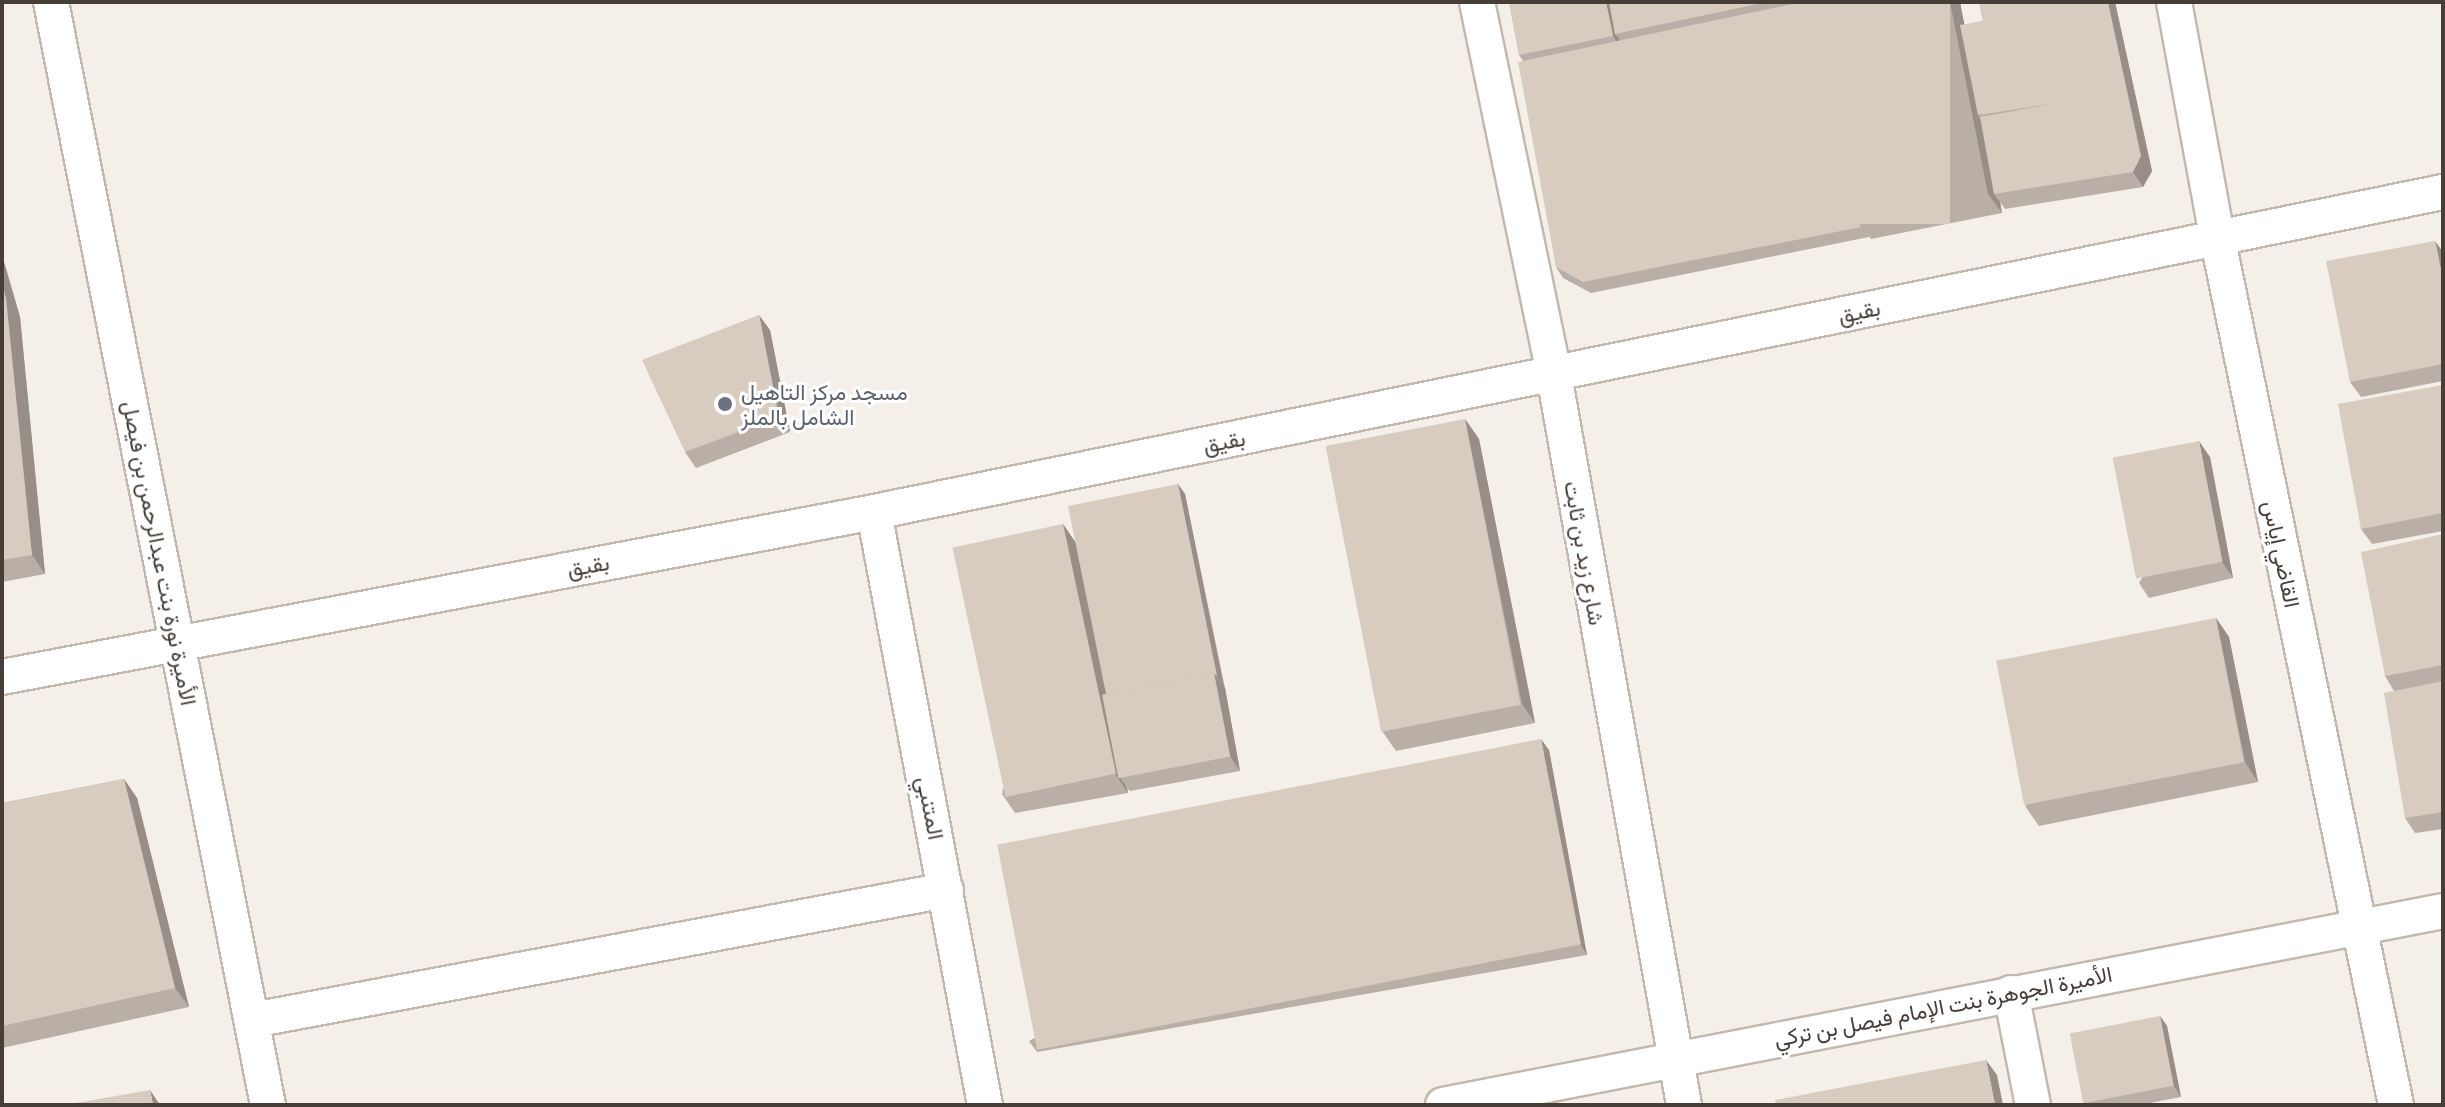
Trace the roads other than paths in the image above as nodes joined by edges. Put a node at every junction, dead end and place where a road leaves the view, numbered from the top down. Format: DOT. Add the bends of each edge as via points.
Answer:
graph roads {
  1 [pos="51,2"];
  2 [pos="1477,2"];
  3 [pos="2174,2"];
  4 [pos="2443,192"];
  5 [pos="2217,236"];
  6 [pos="1554,375"];
  7 [pos="874,512"];
  8 [pos="177,640"];
  9 [pos="2,677"];
  10 [pos="946,890"];
  11 [pos="2443,911"];
  12 [pos="2360,927"];
  13 [pos="2011,993"];
  14 [pos="253,1020"];
  15 [pos="1675,1057"];
  16 [pos="268,1105"];
  17 [pos="985,1105"];
  18 [pos="1443,1105"];
  19 [pos="1684,1105"];
  20 [pos="2033,1105"];
  21 [pos="2396,1105"];
  1 -- 8 [label="street, الأميرة نورة بنت عبدالرحمن بن فيصل"];
  2 -- 6 [label="street, شارع زيد بن ثابت"];
  3 -- 5 [label="street, القاضي إياس"];
  4 -- 5 [label="street, بقيق"];
  5 -- 6 [label="street, بقيق"];
  5 -- 12 [label="street, القاضي إياس"];
  6 -- 7 [label="street, بقيق"];
  6 -- 15 [label="street, شارع زيد بن ثابت"];
  7 -- 8 [label="street, بقيق"];
  7 -- 10 [label="street, المتنبي"];
  8 -- 9 [label="street, بقيق"];
  8 -- 14 [label="street, الأميرة نورة بنت عبدالرحمن بن فيصل"];
  10 -- 14 [label="street"];
  10 -- 17 [label="street, المتنبي"];
  11 -- 12 [label="street, الأميرة الجوهرة بنت الإمام فيصل بن تركي"];
  12 -- 13 [label="street, الأميرة الجوهرة بنت الإمام فيصل بن تركي"];
  12 -- 21 [label="street, القاضي إياس"];
  13 -- 15 [label="street, الأميرة الجوهرة بنت الإمام فيصل بن تركي"];
  13 -- 20 [label="street"];
  14 -- 16 [label="street, الأميرة نورة بنت عبدالرحمن بن فيصل"];
  15 -- 18 [label="street, الأميرة الجوهرة بنت الإمام فيصل بن تركي"];
  15 -- 19 [label="street, شارع زيد بن ثابت"];
}
